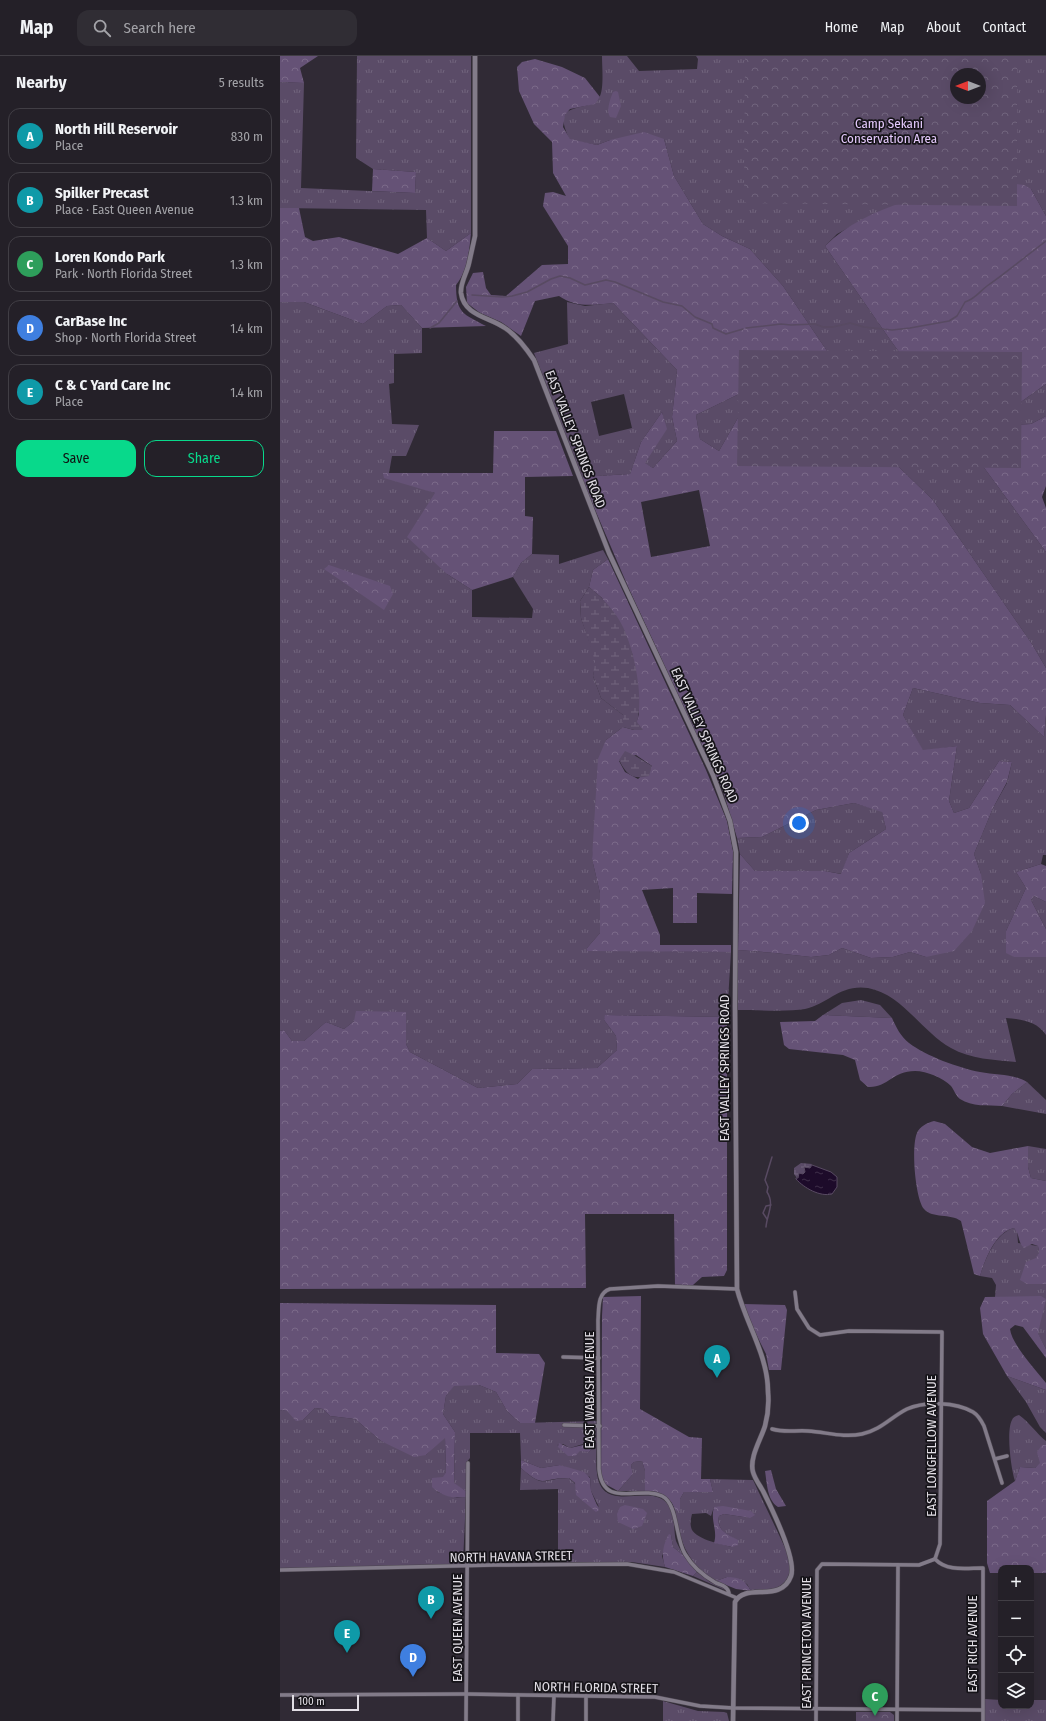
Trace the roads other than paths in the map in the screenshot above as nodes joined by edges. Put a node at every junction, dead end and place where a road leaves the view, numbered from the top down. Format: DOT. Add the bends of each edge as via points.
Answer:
graph roads {
  1 [pos="475,56"];
  2 [pos="738,1289"];
  3 [pos="795,1292"];
  4 [pos="564,1357"];
  5 [pos="599,1358"];
  6 [pos="940,1405"];
  7 [pos="564,1426"];
  8 [pos="600,1426"];
  9 [pos="772,1429"];
  10 [pos="1007,1456"];
  11 [pos="995,1459"];
  12 [pos="468,1463"];
  13 [pos="1002,1483"];
  14 [pos="936,1559"];
  15 [pos="898,1565"];
  16 [pos="468,1567"];
  17 [pos="280,1570"];
  18 [pos="729,1593"];
  19 [pos="737,1598"];
  20 [pos="466,1694"];
  21 [pos="518,1695"];
  22 [pos="280,1696"];
  23 [pos="554,1696"];
  24 [pos="586,1696"];
  25 [pos="733,1708"];
  26 [pos="816,1709"];
  27 [pos="897,1710"];
  28 [pos="982,1710"];
  29 [pos="466,1721"];
  30 [pos="518,1721"];
  31 [pos="553,1721"];
  32 [pos="586,1721"];
  33 [pos="733,1721"];
  34 [pos="816,1721"];
  35 [pos="897,1721"];
  36 [pos="983,1721"];
  1 -- 2 [label="street, EAST VALLEY SPRINGS ROAD" via="475,236 461,292 462,300 467,308 505,328 523,344 534,360 609,554 713,775 730,821 736,852"];
  2 -- 5 [label="street, EAST WABASH AVENUE" via="658,1286 610,1289 603,1292 600,1297 599,1313"];
  2 -- 19 [label="street, EAST VALLEY SPRINGS ROAD" via="742,1310 762,1354 768,1382 765,1425 752,1470 790,1554 792,1566 790,1579 780,1588 765,1593 746,1593"];
  3 -- 6 [label="street, EAST LONGFELLOW AVENUE" via="797,1309 809,1328 820,1335 849,1331 942,1332"];
  4 -- 5 [label="street"];
  5 -- 8 [label="street, EAST WABASH AVENUE"];
  6 -- 9 [label="street" via="915,1406 884,1426 862,1434 839,1435"];
  6 -- 11 [label="street" via="966,1409 980,1418"];
  6 -- 14 [label="street, EAST LONGFELLOW AVENUE" via="940,1544"];
  7 -- 8 [label="street"];
  8 -- 18 [label="street, EAST WABASH AVENUE" via="599,1469 605,1487 618,1494 656,1494 668,1500 673,1510 679,1543 688,1559"];
  10 -- 11 [label="street"];
  11 -- 13 [label="street"];
  12 -- 16 [label="street, EAST QUEEN AVENUE"];
  14 -- 15 [label="street" via="919,1565"];
  14 -- 28 [label="street, EAST RICH AVENUE" via="947,1568 983,1568"];
  15 -- 26 [label="street, EAST PRINCETON AVENUE" via="818,1566"];
  15 -- 27 [label="street"];
  16 -- 17 [label="street, NORTH HAVANA STREET"];
  16 -- 18 [label="street, NORTH HAVANA STREET" via="602,1563 640,1565 682,1574"];
  16 -- 20 [label="street, EAST QUEEN AVENUE"];
  18 -- 19 [label="street, NORTH HAVANA STREET"];
  19 -- 25 [label="street" via="733,1613"];
  20 -- 21 [label="street, NORTH FLORIDA STREET"];
  20 -- 22 [label="street, NORTH FLORIDA STREET"];
  20 -- 29 [label="street, EAST QUEEN AVENUE"];
  21 -- 23 [label="street, NORTH FLORIDA STREET"];
  21 -- 30 [label="street"];
  23 -- 24 [label="street, NORTH FLORIDA STREET"];
  23 -- 31 [label="street"];
  24 -- 25 [label="street, NORTH FLORIDA STREET" via="655,1697 700,1706"];
  24 -- 32 [label="street"];
  25 -- 26 [label="street, NORTH FLORIDA STREET"];
  25 -- 33 [label="street"];
  26 -- 27 [label="street, NORTH FLORIDA STREET"];
  26 -- 34 [label="street, EAST PRINCETON AVENUE"];
  27 -- 28 [label="street, NORTH FLORIDA STREET"];
  27 -- 35 [label="street"];
  28 -- 36 [label="street, EAST RICH AVENUE"];
}
